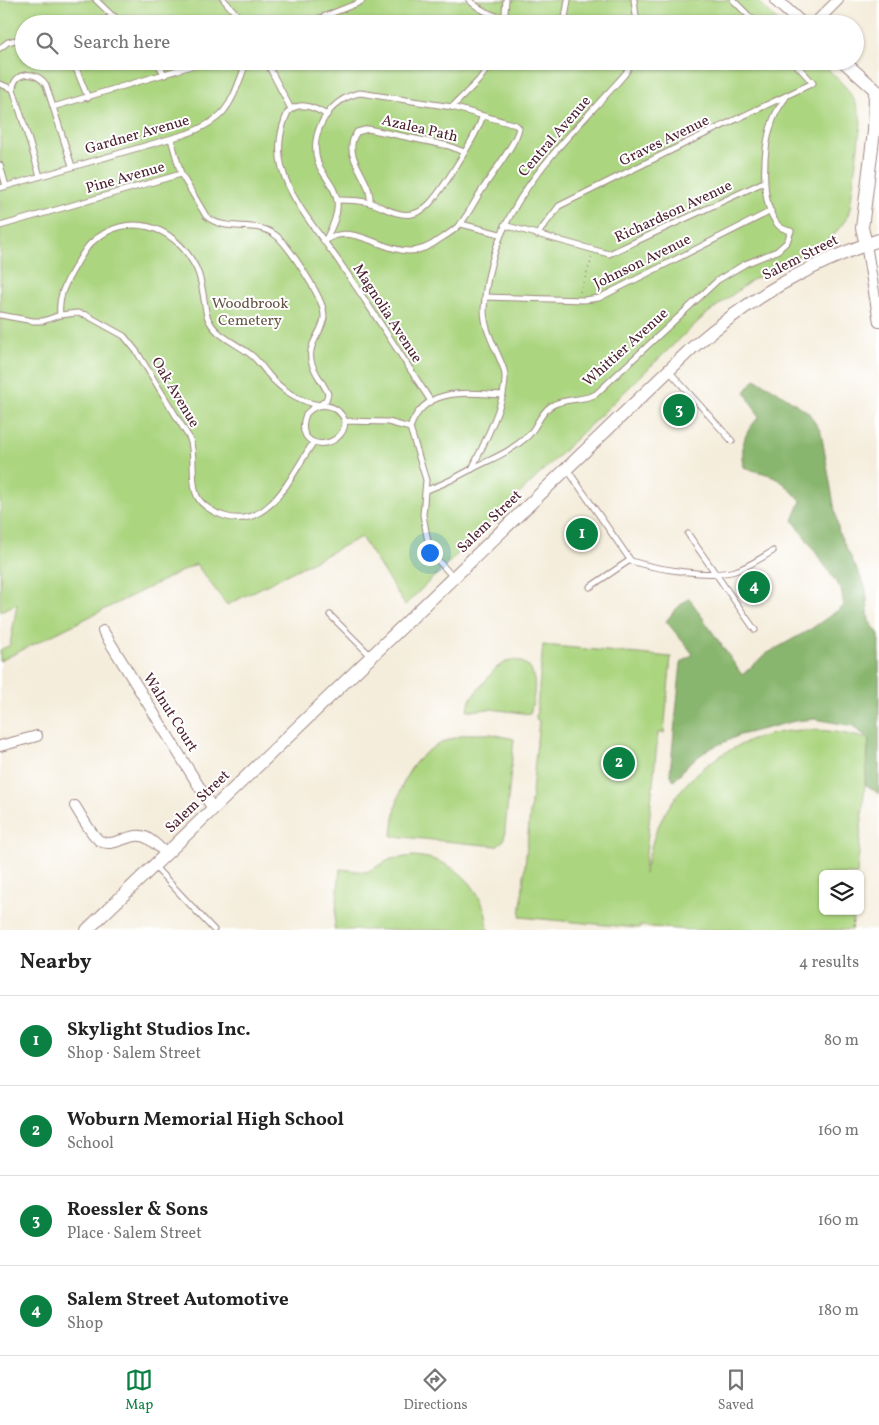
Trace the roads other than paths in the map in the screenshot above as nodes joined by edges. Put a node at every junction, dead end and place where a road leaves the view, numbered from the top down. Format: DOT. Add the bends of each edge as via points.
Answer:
graph roads {
  1 [pos="96,0"];
  2 [pos="224,0"];
  3 [pos="363,0"];
  4 [pos="469,0"];
  5 [pos="506,0"];
  6 [pos="568,0"];
  7 [pos="634,0"];
  8 [pos="733,0"];
  9 [pos="776,0"];
  10 [pos="838,0"];
  11 [pos="113,15"];
  12 [pos="237,15"];
  13 [pos="328,15"];
  14 [pos="492,15"];
  15 [pos="505,15"];
  16 [pos="566,15"];
  17 [pos="636,15"];
  18 [pos="748,15"];
  19 [pos="792,15"];
  20 [pos="823,15"];
  21 [pos="15,40"];
  22 [pos="0,48"];
  23 [pos="77,70"];
  24 [pos="162,70"];
  25 [pos="180,70"];
  26 [pos="243,70"];
  27 [pos="271,70"];
  28 [pos="486,70"];
  29 [pos="627,70"];
  30 [pos="801,70"];
  31 [pos="853,70"];
  32 [pos="165,75"];
  33 [pos="0,84"];
  34 [pos="13,88"];
  35 [pos="877,92"];
  36 [pos="786,97"];
  37 [pos="88,98"];
  38 [pos="452,107"];
  39 [pos="53,108"];
  40 [pos="291,109"];
  41 [pos="327,114"];
  42 [pos="482,117"];
  43 [pos="170,139"];
  44 [pos="464,152"];
  45 [pos="0,165"];
  46 [pos="72,166"];
  47 [pos="181,174"];
  48 [pos="40,176"];
  49 [pos="764,182"];
  50 [pos="3,187"];
  51 [pos="337,200"];
  52 [pos="370,203"];
  53 [pos="771,211"];
  54 [pos="461,224"];
  55 [pos="504,225"];
  56 [pos="0,226"];
  57 [pos="500,234"];
  58 [pos="537,235"];
  59 [pos="879,240"];
  60 [pos="325,241"];
  61 [pos="866,244"];
  62 [pos="485,297"];
  63 [pos="0,315"];
  64 [pos="60,315"];
  65 [pos="879,322"];
  66 [pos="668,369"];
  67 [pos="503,396"];
  68 [pos="430,400"];
  69 [pos="320,405"];
  70 [pos="345,421"];
  71 [pos="410,428"];
  72 [pos="732,441"];
  73 [pos="312,443"];
  74 [pos="567,468"];
  75 [pos="471,469"];
  76 [pos="426,490"];
  77 [pos="688,534"];
  78 [pos="772,551"];
  79 [pos="630,560"];
  80 [pos="716,574"];
  81 [pos="453,578"];
  82 [pos="590,587"];
  83 [pos="330,615"];
  84 [pos="103,630"];
  85 [pos="755,630"];
  86 [pos="372,656"];
  87 [pos="37,736"];
  88 [pos="0,746"];
  89 [pos="75,806"];
  90 [pos="213,809"];
  91 [pos="166,853"];
  92 [pos="154,866"];
  93 [pos="212,929"];
  94 [pos="87,930"];
  1 -- 11 [label="lane"];
  2 -- 12 [label="lane"];
  3 -- 13 [label="lane"];
  4 -- 14 [label="lane"];
  5 -- 15 [label="lane"];
  6 -- 16 [label="lane"];
  7 -- 17 [label="lane"];
  8 -- 18 [label="lane"];
  9 -- 19 [label="street"];
  10 -- 20 [label="street"];
  21 -- 22 [label="lane"];
  23 -- 37 [label="lane"];
  24 -- 32 [label="lane"];
  25 -- 32 [label="lane"];
  26 -- 43 [label="lane, Gardner Avenue" via="227,108 217,119"];
  27 -- 40 [label="lane"];
  28 -- 38 [label="lane"];
  29 -- 55 [label="lane, Central Avenue" via="540,168"];
  30 -- 36 [label="lane, Graves Avenue" via="813,83"];
  31 -- 35 [label="street"];
  32 -- 37 [label="lane"];
  33 -- 34 [label="lane"];
  34 -- 39 [label="lane" via="17,78 31,74 39,76 46,85"];
  34 -- 48 [label="lane"];
  35 -- 61 [label="street" via="862,224"];
  36 -- 49 [label="lane" via="772,121"];
  36 -- 58 [label="lane, Graves Avenue" via="559,206"];
  37 -- 39 [label="lane"];
  38 -- 41 [label="lane" via="360,93 339,101"];
  38 -- 42 [label="lane"];
  39 -- 46 [label="lane"];
  40 -- 41 [label="lane" via="304,105"];
  40 -- 60 [label="lane, Magnolia Avenue" via="281,135 282,167 294,195"];
  41 -- 51 [label="lane" via="317,134 316,153"];
  42 -- 44 [label="lane"];
  42 -- 54 [label="lane" via="516,125 519,130"];
  43 -- 46 [label="lane, Gardner Avenue"];
  43 -- 47 [label="lane"];
  44 -- 52 [label="lane" via="435,197 420,211 401,214"];
  44 -- 52 [label="lane, Azalea Path" via="449,146 360,130 352,139 351,151 367,186"];
  45 -- 50 [label="lane"];
  46 -- 48 [label="lane, Gardner Avenue"];
  47 -- 56 [label="lane, Pine Avenue"];
  47 -- 69 [label="lane, Pine Avenue" via="211,220 262,229 277,236 317,294 324,318 313,340 310,360 328,394"];
  48 -- 50 [label="lane, Gardner Avenue"];
  49 -- 53 [label="lane"];
  49 -- 58 [label="lane, Richardson Avenue" via="612,254"];
  51 -- 52 [label="lane"];
  51 -- 60 [label="lane" via="334,221"];
  53 -- 62 [label="lane, Johnson Avenue" via="606,296 578,299"];
  53 -- 75 [label="lane, Whittier Avenue" via="778,225 791,232 787,242 777,251 718,280 596,394 552,406 541,416 533,431 512,449"];
  54 -- 57 [label="lane"];
  54 -- 60 [label="lane" via="431,245 416,250 401,250 339,233"];
  55 -- 57 [label="lane, Central Avenue"];
  55 -- 58 [label="lane, Richardson Avenue"];
  57 -- 62 [label="lane, Central Avenue"];
  59 -- 61 [label="street, Salem Street"];
  60 -- 68 [label="lane, Magnolia Avenue"];
  61 -- 65 [label="street"];
  61 -- 66 [label="street, Salem Street" via="769,290 716,328"];
  62 -- 67 [label="lane, Central Avenue" via="489,336 506,380"];
  63 -- 64 [label="lane, Oak Avenue" via="33,321"];
  64 -- 69 [label="lane" via="61,292 90,244 124,227 153,227 175,240 191,259 199,276 209,322 215,329 256,359 286,391"];
  64 -- 73 [label="lane, Oak Avenue" via="86,315 124,336 137,352 190,439 194,452 196,495 216,513 230,518 246,518 272,504"];
  66 -- 72 [label="lane"];
  66 -- 74 [label="street, Salem Street"];
  67 -- 68 [label="lane" via="456,395"];
  67 -- 75 [label="lane, Central Avenue"];
  68 -- 71 [label="lane" via="418,410"];
  69 -- 70 [label="lane" via="334,407"];
  69 -- 73 [label="lane" via="309,410 304,418 308,439"];
  70 -- 71 [label="lane" via="388,422"];
  70 -- 73 [label="lane" via="344,429 333,440"];
  71 -- 76 [label="lane" via="424,470"];
  74 -- 79 [label="lane"];
  74 -- 81 [label="street, Salem Street"];
  75 -- 76 [label="lane" via="455,480"];
  76 -- 81 [label="lane" via="423,515 428,542 434,556"];
  77 -- 80 [label="lane"];
  78 -- 80 [label="lane" via="737,571"];
  79 -- 80 [label="lane" via="688,572"];
  79 -- 82 [label="lane"];
  80 -- 85 [label="lane"];
  81 -- 86 [label="street, Salem Street"];
  83 -- 86 [label="lane"];
  84 -- 90 [label="street, Walnut Court"];
  86 -- 90 [label="street, Salem Street"];
  87 -- 88 [label="street"];
  89 -- 91 [label="street" via="94,836 101,841 109,843 140,836"];
  90 -- 91 [label="street, Salem Street"];
  91 -- 92 [label="street, Salem Street"];
  92 -- 93 [label="lane"];
  92 -- 94 [label="street, Salem Street"];
}
